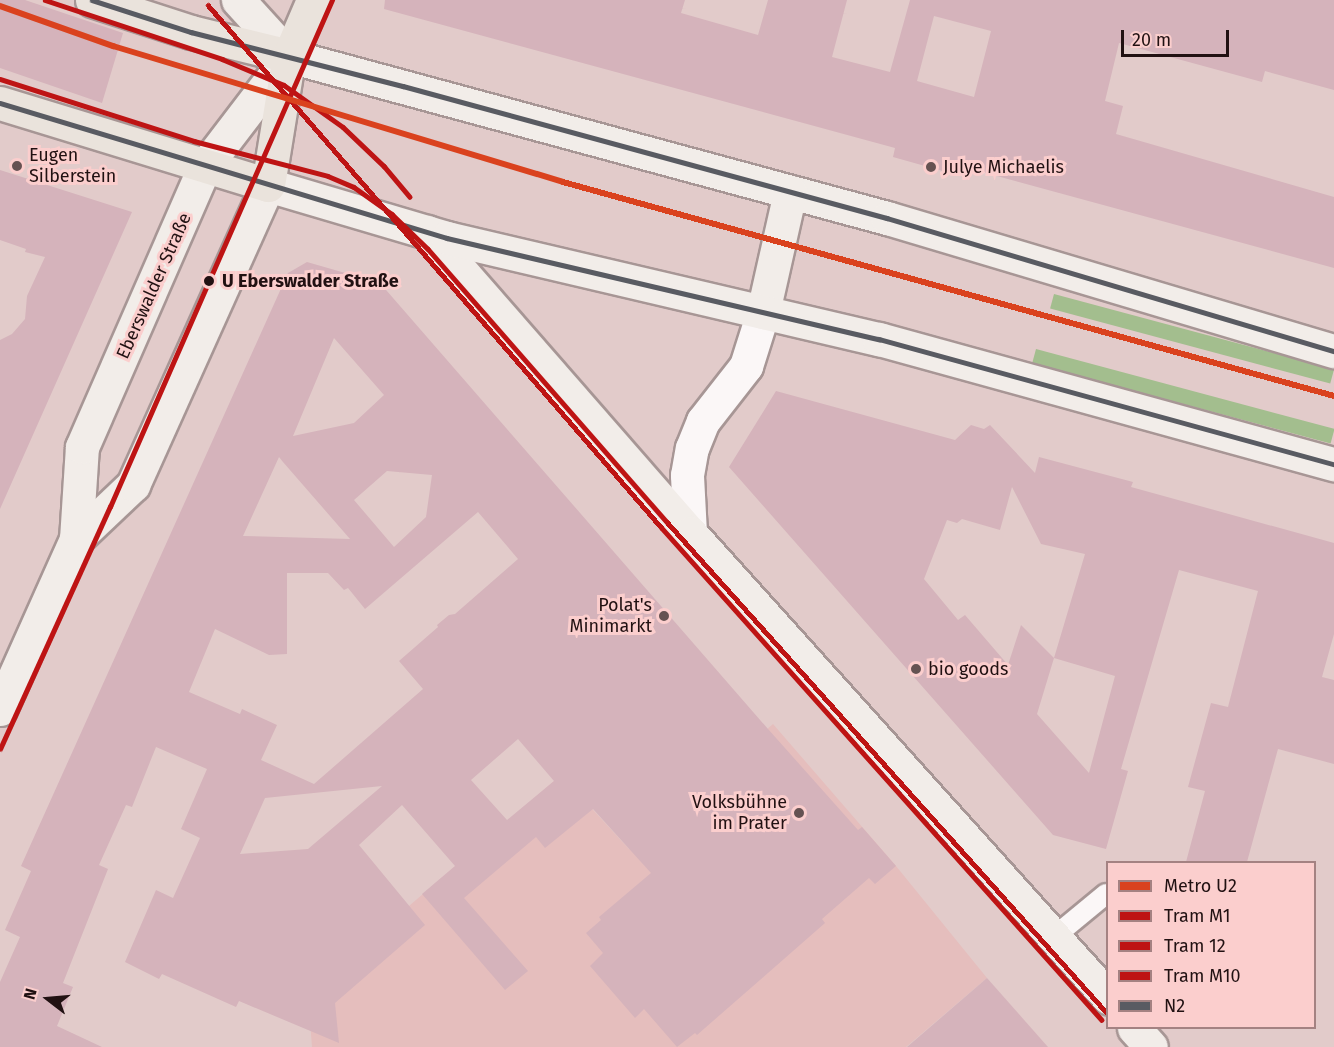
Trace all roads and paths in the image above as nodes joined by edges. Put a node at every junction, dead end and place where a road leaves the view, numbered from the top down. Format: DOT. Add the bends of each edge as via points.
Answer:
graph roads {
  1 [pos="92,0"];
  2 [pos="238,0"];
  3 [pos="313,0"];
  4 [pos="289,56"];
  5 [pos="0,104"];
  6 [pos="205,166"];
  7 [pos="268,185"];
  8 [pos="790,192"];
  9 [pos="427,232"];
  10 [pos="763,312"];
  11 [pos="1334,351"];
  12 [pos="1334,464"];
  13 [pos="690,532"];
  14 [pos="76,539"];
  15 [pos="0,709"];
  16 [pos="1106,894"];
  17 [pos="1055,936"];
  18 [pos="1106,996"];
  19 [pos="1135,1029"];
  20 [pos="1151,1047"];
  1 -- 4 [label="main road" via="191,32"];
  2 -- 4 [label="main road"];
  3 -- 4 [label="main road"];
  4 -- 6 [label="main road, Eberswalder Straße"];
  4 -- 7 [label="main road"];
  4 -- 8 [label="main road"];
  5 -- 6 [label="main road"];
  6 -- 7 [label="main road"];
  6 -- 14 [label="main road, Eberswalder Straße" via="82,447"];
  7 -- 9 [label="main road"];
  7 -- 14 [label="main road, Eberswalder Straße" via="133,485"];
  8 -- 10 [label="main road"];
  8 -- 11 [label="main road"];
  9 -- 10 [label="main road"];
  9 -- 13 [label="main road"];
  10 -- 12 [label="main road" via="879,339"];
  10 -- 13 [label="street" via="746,366 704,421 692,448 687,475"];
  13 -- 17 [label="main road"];
  14 -- 15 [label="main road, Eberswalder Straße"];
  16 -- 17 [label="lane"];
  17 -- 18 [label="main road"];
  19 -- 20 [label="main road"];
}
